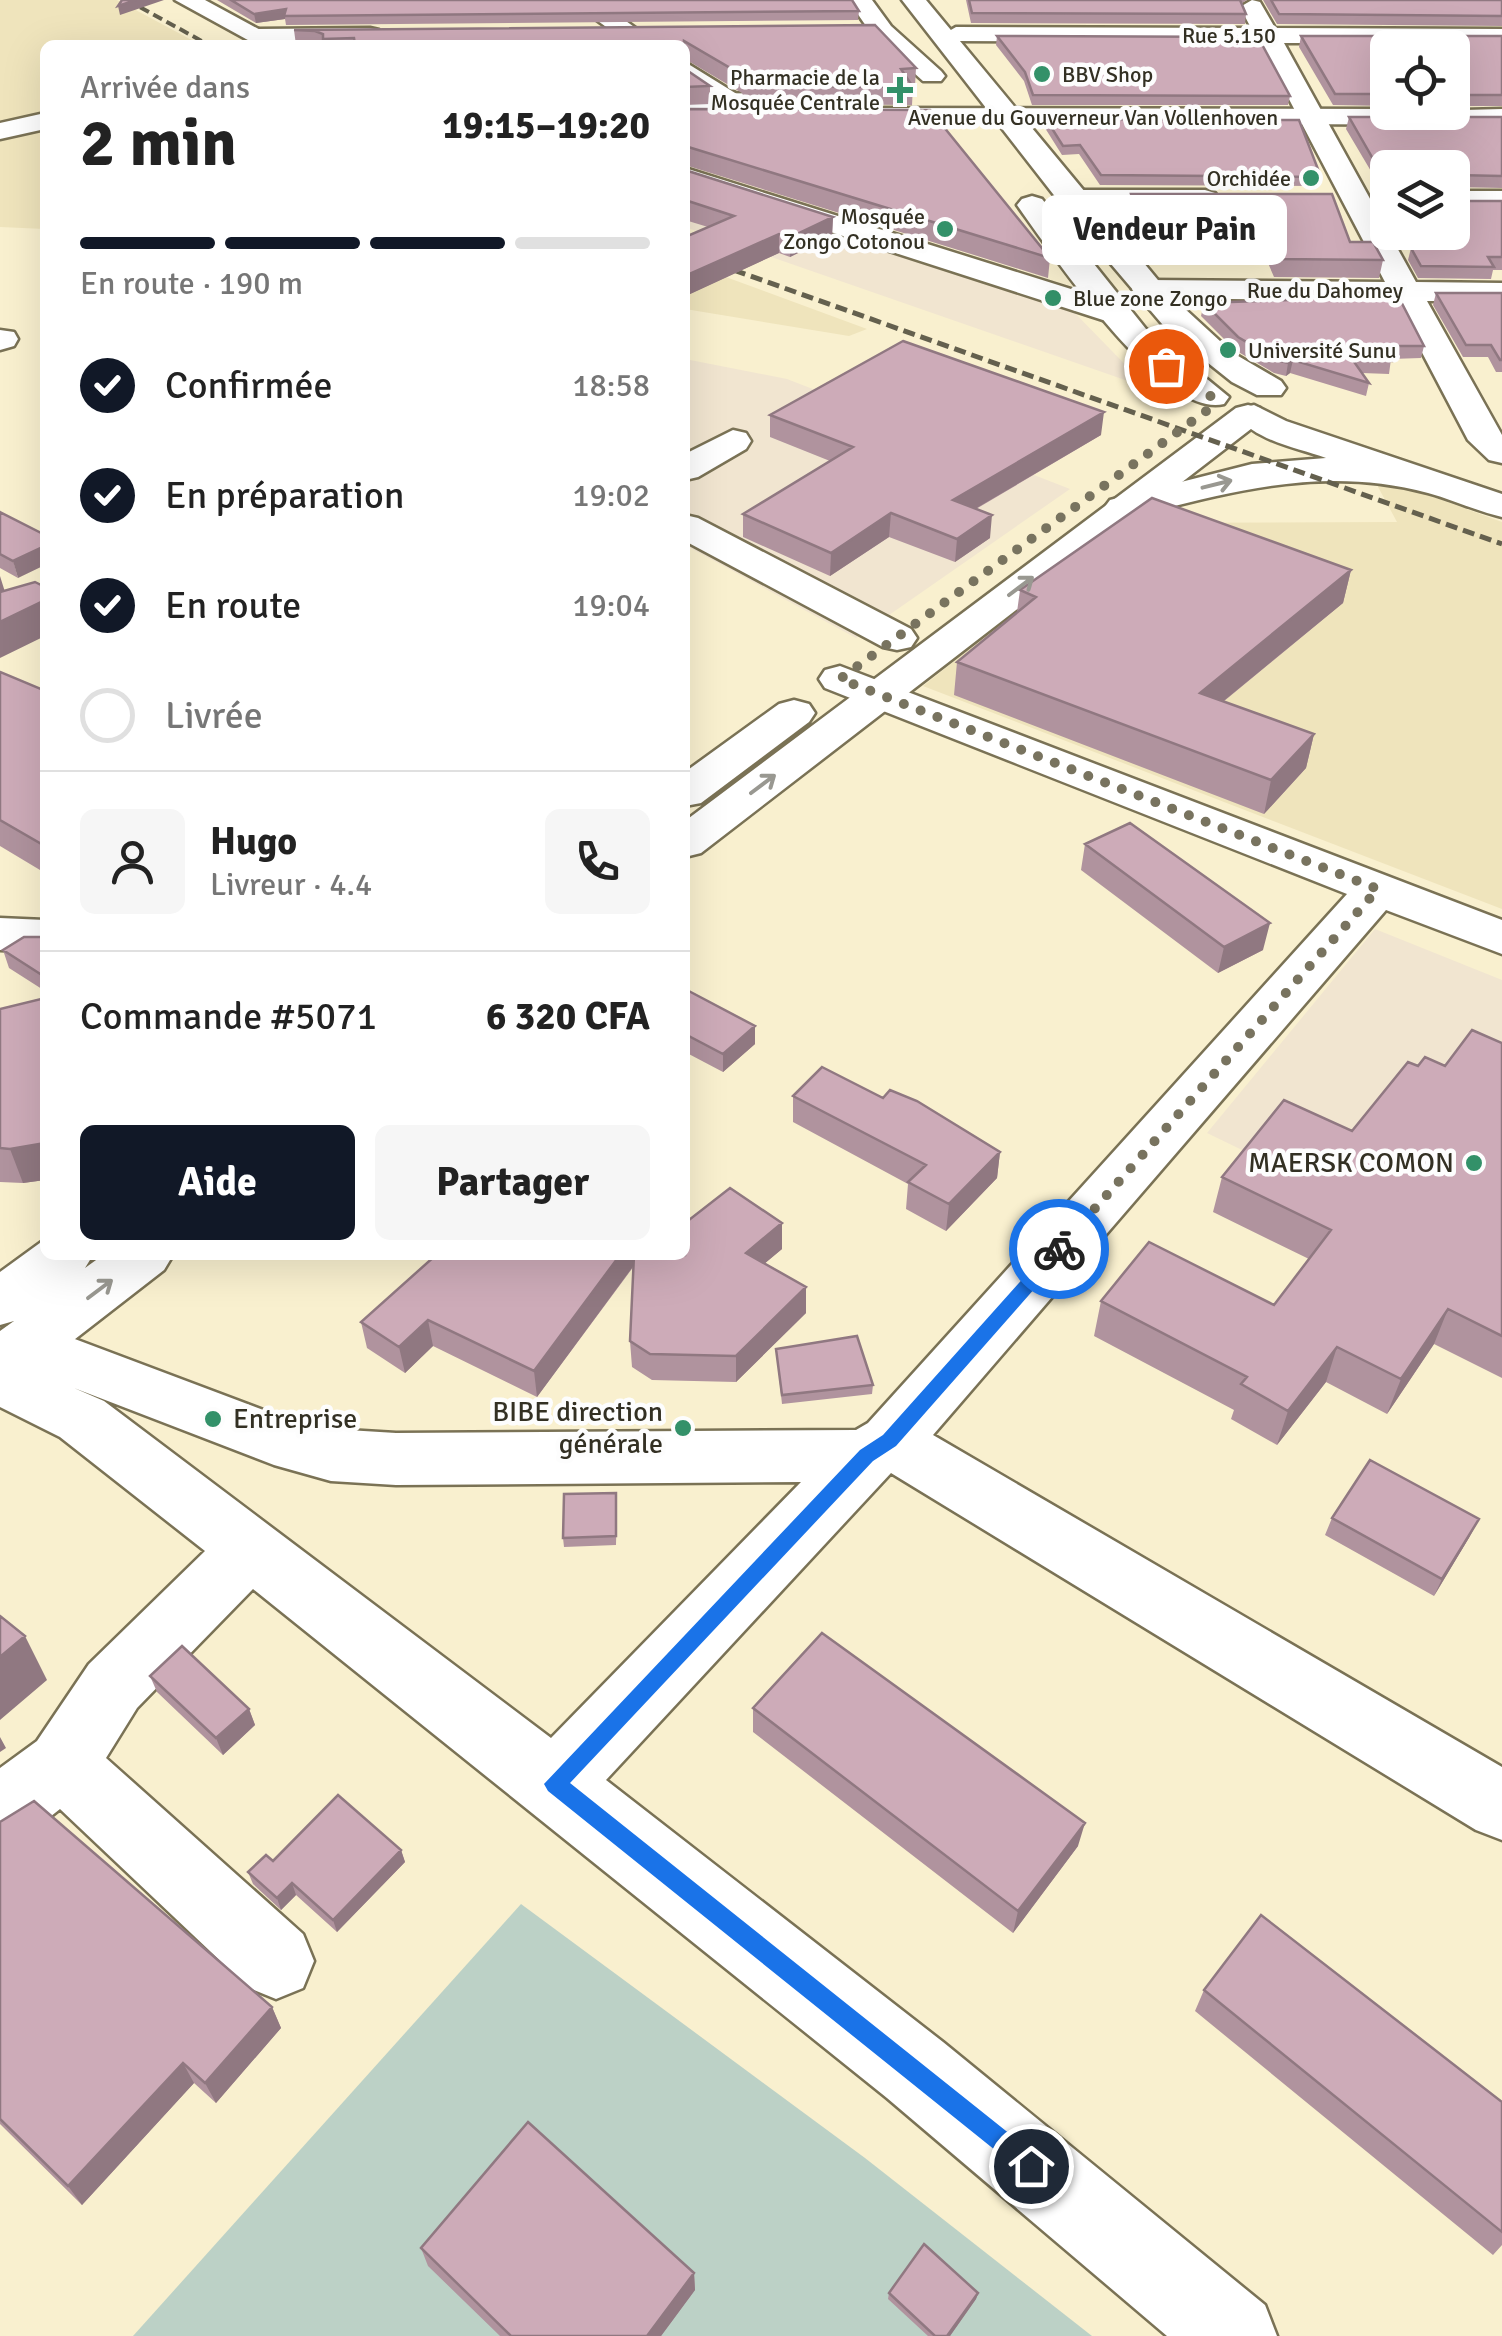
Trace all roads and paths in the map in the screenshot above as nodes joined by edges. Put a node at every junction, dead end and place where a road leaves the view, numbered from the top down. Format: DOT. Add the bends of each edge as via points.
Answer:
graph roads {
  1 [pos="157,0"];
  2 [pos="187,0"];
  3 [pos="580,0"];
  4 [pos="860,0"];
  5 [pos="876,0"];
  6 [pos="914,0"];
  7 [pos="931,0"];
  8 [pos="1248,0"];
  9 [pos="882,30"];
  10 [pos="843,31"];
  11 [pos="590,33"];
  12 [pos="956,34"];
  13 [pos="395,35"];
  14 [pos="1268,35"];
  15 [pos="1502,36"];
  16 [pos="648,37"];
  17 [pos="254,40"];
  18 [pos="256,40"];
  19 [pos="298,40"];
  20 [pos="690,73"];
  21 [pos="973,75"];
  22 [pos="932,76"];
  23 [pos="690,102"];
  24 [pos="732,102"];
  25 [pos="1470,103"];
  26 [pos="1502,103"];
  27 [pos="1370,105"];
  28 [pos="962,110"];
  29 [pos="1000,110"];
  30 [pos="1308,110"];
  31 [pos="690,116"];
  32 [pos="1502,117"];
  33 [pos="40,122"];
  34 [pos="0,131"];
  35 [pos="989,147"];
  36 [pos="1012,177"];
  37 [pos="690,178"];
  38 [pos="1072,199"];
  39 [pos="1242,199"];
  40 [pos="1318,199"];
  41 [pos="1356,199"];
  42 [pos="1370,199"];
  43 [pos="1470,200"];
  44 [pos="1502,200"];
  45 [pos="1148,289"];
  46 [pos="1406,291"];
  47 [pos="1502,292"];
  48 [pos="1114,313"];
  49 [pos="1459,389"];
  50 [pos="1502,390"];
  51 [pos="1246,402"];
  52 [pos="733,441"];
  53 [pos="1502,452"];
  54 [pos="690,466"];
  55 [pos="1502,478"];
  56 [pos="1440,483"];
  57 [pos="1502,506"];
  58 [pos="1123,508"];
  59 [pos="690,529"];
  60 [pos="897,638"];
  61 [pos="860,687"];
  62 [pos="690,790"];
  63 [pos="690,839"];
  64 [pos="1378,889"];
  65 [pos="0,934"];
  66 [pos="40,936"];
  67 [pos="1502,938"];
  68 [pos="61,1260"];
  69 [pos="136,1260"];
  70 [pos="5,1344"];
  71 [pos="878,1448"];
  72 [pos="249,1550"];
  73 [pos="62,1764"];
  74 [pos="555,1784"];
  75 [pos="1502,1806"];
  76 [pos="0,1812"];
  77 [pos="276,1961"];
  78 [pos="1234,2336"];
  1 -- 17 [label="main road"];
  2 -- 18 [label="main road"];
  3 -- 16 [label="main road"];
  4 -- 9 [label="main road"];
  5 -- 22 [label="main road"];
  6 -- 21 [label="main road"];
  7 -- 12 [label="main road"];
  8 -- 14 [label="main road"];
  9 -- 10 [label="main road"];
  9 -- 22 [label="main road"];
  11 -- 16 [label="main road"];
  12 -- 14 [label="main road, Rue 5.150"];
  12 -- 21 [label="main road"];
  13 -- 19 [label="main road"];
  14 -- 15 [label="main road, Rue 5.150"];
  14 -- 30 [label="main road"];
  20 -- 24 [label="main road"];
  21 -- 29 [label="main road"];
  22 -- 28 [label="main road"];
  23 -- 24 [label="main road, Avenue du Gouverneur Van Vollenhoven"];
  24 -- 28 [label="main road, Avenue du Gouverneur Van Vollenhoven"];
  25 -- 26 [label="main road"];
  27 -- 30 [label="main road, Avenue du Gouverneur Van Vollenhoven"];
  28 -- 29 [label="main road, Avenue du Gouverneur Van Vollenhoven"];
  28 -- 31 [label="main road, Avenue du Gouverneur Van Vollenhoven"];
  28 -- 35 [label="main road"];
  29 -- 30 [label="main road, Avenue du Gouverneur Van Vollenhoven"];
  29 -- 38 [label="main road"];
  30 -- 32 [label="main road, Avenue du Gouverneur Van Vollenhoven"];
  30 -- 41 [label="main road"];
  33 -- 34 [label="main road"];
  36 -- 48 [label="main road"];
  37 -- 48 [label="main road"];
  38 -- 39 [label="main road"];
  38 -- 45 [label="main road"];
  40 -- 41 [label="main road"];
  41 -- 42 [label="main road"];
  41 -- 46 [label="main road"];
  43 -- 44 [label="main road"];
  45 -- 46 [label="main road, Rue du Dahomey"];
  45 -- 51 [label="main road" via="1217,359"];
  46 -- 47 [label="main road, Rue du Dahomey"];
  46 -- 49 [label="main road"];
  48 -- 51 [label="main road" via="1166,366"];
  49 -- 50 [label="main road"];
  49 -- 53 [label="main road" via="1486,440"];
  51 -- 55 [label="main road"];
  51 -- 56 [label="main road" via="1274,428"];
  51 -- 58 [label="main road"];
  51 -- 60 [label="main road" via="1205,413"];
  52 -- 54 [label="main road"];
  56 -- 57 [label="main road"];
  58 -- 56 [label="main road, one-way" via="1252,475 1321,468"];
  61 -- 58 [label="main road, one-way"];
  59 -- 60 [label="main road"];
  60 -- 61 [label="main road"];
  61 -- 62 [label="main road"];
  63 -- 61 [label="main road, one-way"];
  61 -- 64 [label="main road"];
  64 -- 67 [label="main road"];
  64 -- 71 [label="main road"];
  65 -- 66 [label="main road"];
  68 -- 70 [label="main road"];
  70 -- 69 [label="main road, one-way"];
  70 -- 71 [label="main road" via="330,1455"];
  70 -- 72 [label="main road" via="82,1419"];
  71 -- 74 [label="main road"];
  71 -- 75 [label="main road"];
  72 -- 73 [label="main road" via="113,1686"];
  72 -- 74 [label="main road"];
  73 -- 76 [label="main road"];
  73 -- 77 [label="main road"];
  74 -- 78 [label="main road" via="915,2070"];
}
